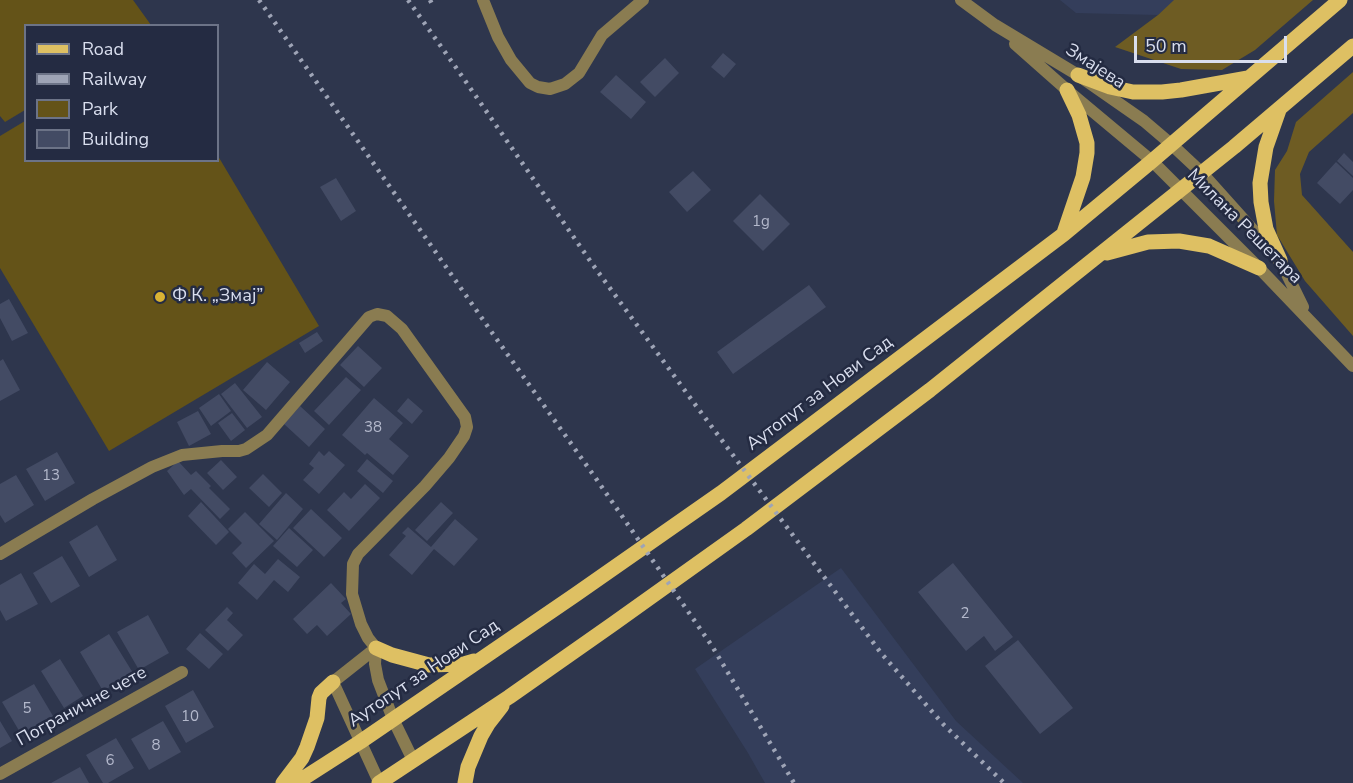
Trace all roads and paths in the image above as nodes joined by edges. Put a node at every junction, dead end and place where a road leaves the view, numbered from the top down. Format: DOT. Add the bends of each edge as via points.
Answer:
graph roads {
  1 [pos="483,0"];
  2 [pos="643,0"];
  3 [pos="961,0"];
  4 [pos="1340,0"];
  5 [pos="995,25"];
  6 [pos="1353,46"];
  7 [pos="1077,75"];
  8 [pos="1251,77"];
  9 [pos="1067,90"];
  10 [pos="1280,110"];
  11 [pos="1171,144"];
  12 [pos="1152,161"];
  13 [pos="1202,173"];
  14 [pos="1181,189"];
  15 [pos="1064,234"];
  16 [pos="1102,254"];
  17 [pos="1280,260"];
  18 [pos="1260,268"];
  19 [pos="1309,319"];
  20 [pos="1353,366"];
  21 [pos="0,554"];
  22 [pos="376,648"];
  23 [pos="483,658"];
  24 [pos="182,672"];
  25 [pos="333,682"];
  26 [pos="509,697"];
  27 [pos="393,719"];
  28 [pos="360,742"];
  29 [pos="413,760"];
  30 [pos="0,774"];
  31 [pos="283,783"];
  32 [pos="296,783"];
  33 [pos="379,783"];
  34 [pos="465,783"];
  1 -- 2 [label="street" via="511,60 530,83 550,89 579,73 602,35"];
  3 -- 5 [label="street, Змајева"];
  4 -- 8 [label="main road, Аутопут за Нови Сад"];
  5 -- 7 [label="street, Змајева"];
  5 -- 9 [label="street, Змајева"];
  6 -- 10 [label="main road"];
  7 -- 8 [label="main road" via="1133,92 1196,88"];
  7 -- 11 [label="street, Змајева"];
  8 -- 11 [label="main road, Аутопут за Нови Сад"];
  9 -- 12 [label="street, Змајева"];
  9 -- 15 [label="main road" via="1083,129 1087,153"];
  10 -- 13 [label="main road"];
  10 -- 17 [label="main road" via="1266,147 1260,183 1266,229"];
  11 -- 12 [label="main road, Аутопут за Нови Сад"];
  11 -- 13 [label="street, Милана Решетара"];
  12 -- 14 [label="street, Милана Решетара"];
  12 -- 15 [label="main road, Аутопут за Нови Сад"];
  13 -- 14 [label="main road"];
  13 -- 17 [label="street, Милана Решетара"];
  14 -- 16 [label="main road"];
  14 -- 18 [label="street, Милана Решетара"];
  15 -- 23 [label="main road, Аутопут за Нови Сад" via="721,493"];
  16 -- 18 [label="main road" via="1148,242 1179,241 1209,246"];
  16 -- 26 [label="main road" via="746,529"];
  17 -- 19 [label="street, Милана Решетара"];
  18 -- 19 [label="street, Милана Решетара"];
  19 -- 20 [label="street, Милана Решетара"];
  21 -- 22 [label="street" via="152,467 182,455 246,449 267,435 369,317 387,316 402,329 465,417 466,427 448,458 352,564 352,594 361,624"];
  22 -- 23 [label="main road" via="429,665 464,664"];
  22 -- 25 [label="street"];
  22 -- 27 [label="street" via="378,680"];
  23 -- 27 [label="main road, Аутопут за Нови Сад"];
  24 -- 30 [label="street, Пограничне чете"];
  25 -- 28 [label="street"];
  25 -- 31 [label="main road" via="321,693 317,718 302,758"];
  26 -- 29 [label="main road"];
  26 -- 34 [label="main road" via="481,736"];
  27 -- 28 [label="main road, Аутопут за Нови Сад"];
  27 -- 29 [label="street"];
  28 -- 32 [label="main road, Аутопут за Нови Сад"];
  28 -- 33 [label="street"];
  29 -- 33 [label="main road"];
}
